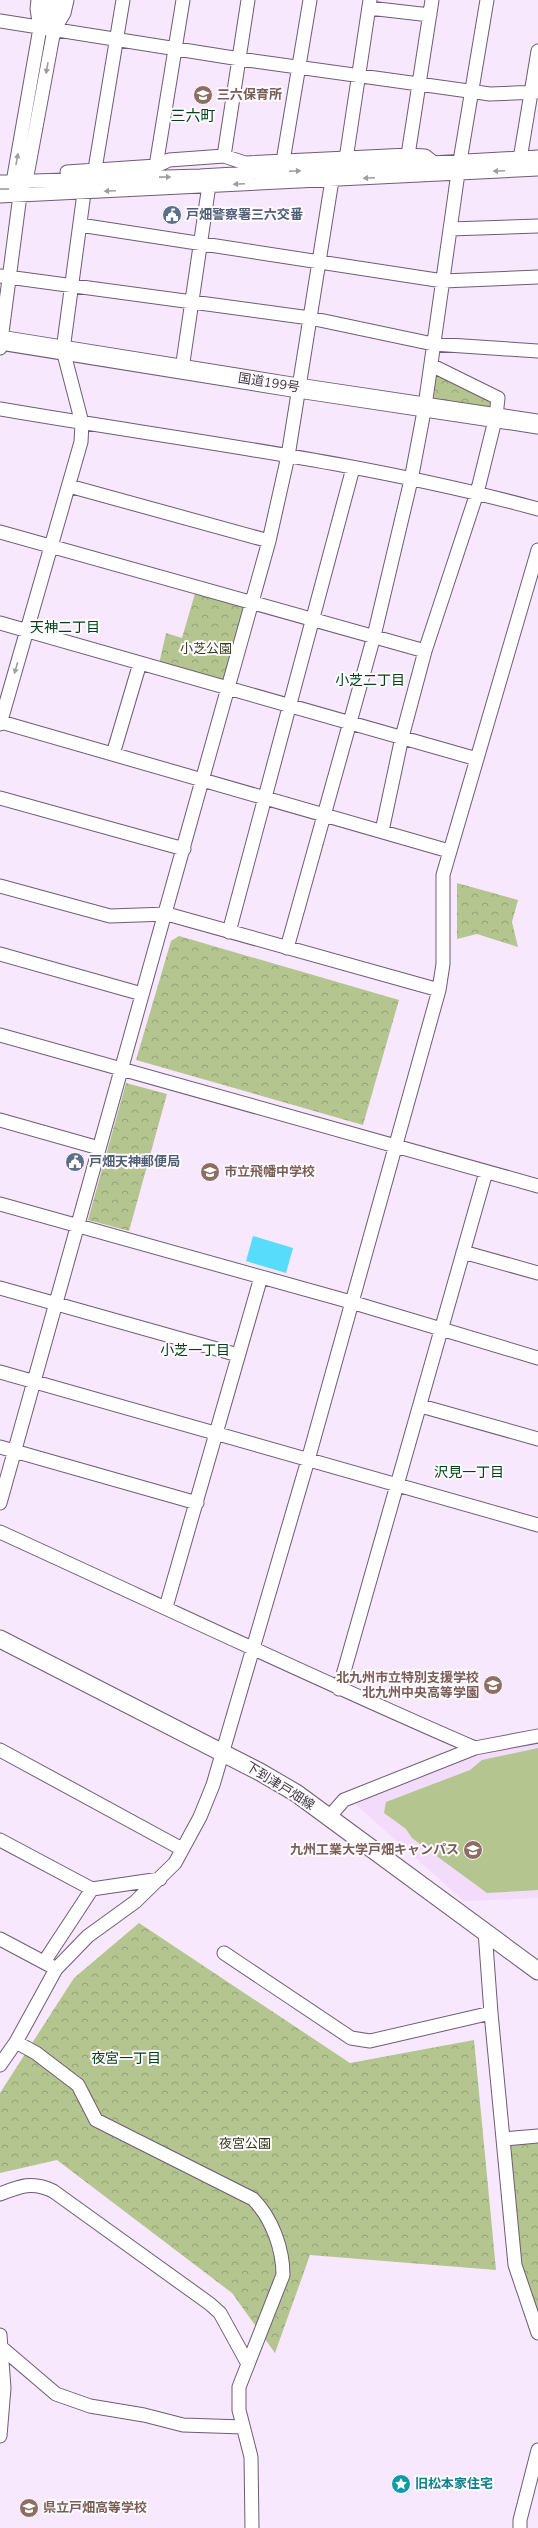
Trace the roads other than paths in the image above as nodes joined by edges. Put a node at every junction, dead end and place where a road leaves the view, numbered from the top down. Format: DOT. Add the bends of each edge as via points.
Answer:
graph roads {
  1 [pos="38,0"];
  2 [pos="48,0"];
  3 [pos="57,0"];
  4 [pos="67,0"];
  5 [pos="123,0"];
  6 [pos="183,0"];
  7 [pos="248,0"];
  8 [pos="310,0"];
  9 [pos="432,0"];
  10 [pos="487,0"];
  11 [pos="370,4"];
  12 [pos="430,16"];
  13 [pos="0,21"];
  14 [pos="47,29"];
  15 [pos="116,40"];
  16 [pos="175,49"];
  17 [pos="538,51"];
  18 [pos="240,59"];
  19 [pos="299,68"];
  20 [pos="358,76"];
  21 [pos="420,84"];
  22 [pos="473,91"];
  23 [pos="534,93"];
  24 [pos="408,155"];
  25 [pos="224,156"];
  26 [pos="538,157"];
  27 [pos="346,159"];
  28 [pos="520,159"];
  29 [pos="283,161"];
  30 [pos="436,164"];
  31 [pos="156,166"];
  32 [pos="458,168"];
  33 [pos="95,169"];
  34 [pos="538,170"];
  35 [pos="332,180"];
  36 [pos="26,181"];
  37 [pos="52,181"];
  38 [pos="6,182"];
  39 [pos="209,186"];
  40 [pos="84,193"];
  41 [pos="20,195"];
  42 [pos="0,196"];
  43 [pos="80,225"];
  44 [pos="538,226"];
  45 [pos="450,229"];
  46 [pos="200,244"];
  47 [pos="319,262"];
  48 [pos="5,276"];
  49 [pos="538,277"];
  50 [pos="443,280"];
  51 [pos="72,286"];
  52 [pos="192,302"];
  53 [pos="310,318"];
  54 [pos="1,343"];
  55 [pos="433,344"];
  56 [pos="63,350"];
  57 [pos="538,351"];
  58 [pos="431,365"];
  59 [pos="182,370"];
  60 [pos="298,388"];
  61 [pos="425,406"];
  62 [pos="0,409"];
  63 [pos="496,416"];
  64 [pos="82,423"];
  65 [pos="538,424"];
  66 [pos="288,456"];
  67 [pos="353,468"];
  68 [pos="411,480"];
  69 [pos="69,486"];
  70 [pos="477,493"];
  71 [pos="538,509"];
  72 [pos="0,532"];
  73 [pos="269,541"];
  74 [pos="51,546"];
  75 [pos="538,550"];
  76 [pos="254,601"];
  77 [pos="314,619"];
  78 [pos="0,623"];
  79 [pos="27,630"];
  80 [pos="374,636"];
  81 [pos="425,651"];
  82 [pos="140,663"];
  83 [pos="229,688"];
  84 [pos="291,705"];
  85 [pos="350,722"];
  86 [pos="0,723"];
  87 [pos="402,737"];
  88 [pos="113,754"];
  89 [pos="477,759"];
  90 [pos="204,779"];
  91 [pos="265,797"];
  92 [pos="0,798"];
  93 [pos="324,814"];
  94 [pos="382,831"];
  95 [pos="184,849"];
  96 [pos="449,851"];
  97 [pos="0,886"];
  98 [pos="166,914"];
  99 [pos="229,932"];
  100 [pos="287,948"];
  101 [pos="0,954"];
  102 [pos="439,990"];
  103 [pos="142,994"];
  104 [pos="0,1035"];
  105 [pos="121,1069"];
  106 [pos="0,1120"];
  107 [pos="395,1146"];
  108 [pos="99,1148"];
  109 [pos="486,1172"];
  110 [pos="538,1186"];
  111 [pos="0,1204"];
  112 [pos="78,1226"];
  113 [pos="463,1252"];
  114 [pos="538,1273"];
  115 [pos="261,1277"];
  116 [pos="0,1288"];
  117 [pos="351,1302"];
  118 [pos="56,1304"];
  119 [pos="442,1330"];
  120 [pos="238,1355"];
  121 [pos="538,1358"];
  122 [pos="0,1372"];
  123 [pos="34,1382"];
  124 [pos="421,1406"];
  125 [pos="215,1434"];
  126 [pos="538,1439"];
  127 [pos="0,1446"];
  128 [pos="15,1451"];
  129 [pos="308,1460"];
  130 [pos="397,1485"];
  131 [pos="197,1502"];
  132 [pos="0,1503"];
  133 [pos="538,1525"];
  134 [pos="0,1532"];
  135 [pos="166,1607"];
  136 [pos="0,1639"];
  137 [pos="254,1647"];
  138 [pos="339,1689"];
  139 [pos="538,1736"];
  140 [pos="475,1748"];
  141 [pos="0,1750"];
  142 [pos="223,1753"];
  143 [pos="329,1817"];
  144 [pos="0,1840"];
  145 [pos="182,1849"];
  146 [pos="160,1879"];
  147 [pos="92,1889"];
  148 [pos="485,1931"];
  149 [pos="0,1939"];
  150 [pos="224,1953"];
  151 [pos="44,1962"];
  152 [pos="56,1969"];
  153 [pos="538,1971"];
  154 [pos="490,2013"];
  155 [pos="16,2042"];
  156 [pos="0,2065"];
  157 [pos="538,2136"];
  158 [pos="504,2139"];
  159 [pos="0,2194"];
  160 [pos="538,2334"];
  161 [pos="1,2342"];
  162 [pos="248,2364"];
  163 [pos="243,2427"];
  164 [pos="0,2436"];
  165 [pos="538,2450"];
  166 [pos="252,2528"];
  167 [pos="520,2528"];
  1 -- 14 [label="street" via="37,9"];
  2 -- 14 [label="street"];
  3 -- 14 [label="highway"];
  4 -- 14 [label="street" via="64,13"];
  5 -- 15 [label="street"];
  6 -- 16 [label="street"];
  7 -- 18 [label="street"];
  8 -- 19 [label="street"];
  9 -- 12 [label="street"];
  10 -- 22 [label="street"];
  11 -- 12 [label="street"];
  11 -- 20 [label="street"];
  12 -- 21 [label="street"];
  13 -- 14 [label="street"];
  14 -- 15 [label="street"];
  14 -- 36 [label="street, one-way"];
  38 -- 14 [label="street, one-way"];
  15 -- 16 [label="street"];
  15 -- 33 [label="street"];
  16 -- 18 [label="street"];
  16 -- 31 [label="street"];
  17 -- 23 [label="street"];
  18 -- 19 [label="street"];
  18 -- 25 [label="street"];
  19 -- 20 [label="street"];
  19 -- 29 [label="street"];
  20 -- 21 [label="street"];
  20 -- 27 [label="street"];
  21 -- 22 [label="street"];
  21 -- 24 [label="street"];
  22 -- 23 [label="street" via="490,94"];
  22 -- 32 [label="street"];
  23 -- 28 [label="street"];
  24 -- 27 [label="street"];
  24 -- 30 [label="street" via="425,156"];
  25 -- 29 [label="street" via="245,163"];
  25 -- 31 [label="street" via="169,160"];
  26 -- 28 [label="street"];
  27 -- 29 [label="street"];
  28 -- 32 [label="street"];
  30 -- 32 [label="street"];
  37 -- 30 [label="street, one-way"];
  31 -- 33 [label="street"];
  34 -- 32 [label="street, one-way"];
  32 -- 35 [label="street, one-way"];
  32 -- 45 [label="street"];
  33 -- 37 [label="street" via="57,172"];
  35 -- 39 [label="street, one-way"];
  35 -- 47 [label="street"];
  36 -- 37 [label="street"];
  36 -- 38 [label="street"];
  36 -- 41 [label="street"];
  38 -- 41 [label="street"];
  39 -- 40 [label="street, one-way"];
  39 -- 46 [label="street"];
  40 -- 41 [label="street"];
  40 -- 43 [label="street"];
  41 -- 42 [label="street"];
  41 -- 48 [label="street"];
  43 -- 46 [label="street"];
  43 -- 51 [label="street"];
  44 -- 45 [label="street"];
  45 -- 50 [label="street"];
  46 -- 47 [label="street"];
  46 -- 52 [label="street"];
  47 -- 50 [label="street"];
  47 -- 53 [label="street"];
  48 -- 51 [label="street"];
  48 -- 54 [label="street"];
  49 -- 50 [label="street"];
  50 -- 55 [label="street"];
  51 -- 52 [label="street"];
  51 -- 56 [label="street"];
  52 -- 53 [label="street"];
  52 -- 59 [label="street"];
  53 -- 55 [label="street"];
  53 -- 60 [label="street"];
  54 -- 56 [label="highway, 国道199号"];
  55 -- 57 [label="street"];
  55 -- 58 [label="street"];
  56 -- 59 [label="highway, 国道199号"];
  56 -- 64 [label="street"];
  58 -- 61 [label="street"];
  58 -- 63 [label="street" via="498,398"];
  59 -- 60 [label="highway, 国道199号"];
  60 -- 61 [label="highway, 国道199号"];
  60 -- 66 [label="street"];
  61 -- 63 [label="highway, 国道199号"];
  61 -- 68 [label="street"];
  62 -- 64 [label="street"];
  63 -- 65 [label="highway, 国道199号"];
  63 -- 70 [label="street"];
  64 -- 66 [label="street"];
  64 -- 69 [label="street" via="81,442"];
  66 -- 67 [label="street"];
  66 -- 73 [label="street"];
  67 -- 68 [label="street"];
  67 -- 77 [label="street"];
  68 -- 70 [label="street"];
  68 -- 80 [label="street"];
  69 -- 73 [label="street"];
  69 -- 74 [label="street"];
  70 -- 71 [label="street"];
  70 -- 81 [label="street"];
  72 -- 74 [label="street"];
  73 -- 76 [label="street"];
  74 -- 76 [label="street"];
  74 -- 79 [label="street"];
  75 -- 89 [label="street"];
  76 -- 77 [label="street"];
  76 -- 83 [label="street"];
  77 -- 80 [label="street"];
  77 -- 84 [label="street"];
  78 -- 79 [label="street"];
  79 -- 82 [label="street"];
  79 -- 86 [label="street, one-way"];
  80 -- 81 [label="street"];
  80 -- 85 [label="street"];
  81 -- 87 [label="street"];
  82 -- 83 [label="street"];
  82 -- 88 [label="street"];
  83 -- 84 [label="street"];
  83 -- 90 [label="street"];
  84 -- 85 [label="street"];
  84 -- 91 [label="street"];
  85 -- 87 [label="street"];
  85 -- 93 [label="street"];
  86 -- 88 [label="street"];
  87 -- 89 [label="street"];
  87 -- 94 [label="street"];
  88 -- 90 [label="street"];
  89 -- 96 [label="street"];
  90 -- 91 [label="street"];
  90 -- 95 [label="street"];
  91 -- 93 [label="street"];
  91 -- 99 [label="street"];
  92 -- 95 [label="street"];
  93 -- 94 [label="street"];
  93 -- 100 [label="street"];
  94 -- 96 [label="street"];
  95 -- 98 [label="street"];
  96 -- 102 [label="street" via="441,895 443,964"];
  97 -- 98 [label="street" via="110,916"];
  98 -- 99 [label="street"];
  98 -- 103 [label="street"];
  99 -- 100 [label="street"];
  100 -- 102 [label="street"];
  101 -- 103 [label="street"];
  102 -- 107 [label="street"];
  103 -- 105 [label="street"];
  104 -- 105 [label="street"];
  105 -- 107 [label="street"];
  105 -- 108 [label="street"];
  106 -- 108 [label="street"];
  107 -- 109 [label="street"];
  107 -- 117 [label="street"];
  108 -- 112 [label="street"];
  109 -- 110 [label="street"];
  109 -- 113 [label="street"];
  111 -- 112 [label="street"];
  112 -- 115 [label="street"];
  112 -- 118 [label="street"];
  113 -- 114 [label="street"];
  113 -- 119 [label="street"];
  115 -- 117 [label="street"];
  115 -- 120 [label="street"];
  116 -- 118 [label="street"];
  117 -- 119 [label="street"];
  117 -- 129 [label="street"];
  118 -- 120 [label="street"];
  118 -- 123 [label="street"];
  119 -- 121 [label="street"];
  119 -- 124 [label="street"];
  120 -- 125 [label="street"];
  122 -- 123 [label="street"];
  123 -- 125 [label="street"];
  123 -- 128 [label="street"];
  124 -- 126 [label="street"];
  124 -- 130 [label="street"];
  125 -- 129 [label="street"];
  125 -- 131 [label="street"];
  127 -- 128 [label="street"];
  128 -- 131 [label="street"];
  128 -- 132 [label="street"];
  129 -- 130 [label="street"];
  129 -- 137 [label="street"];
  130 -- 133 [label="street"];
  130 -- 138 [label="street"];
  131 -- 135 [label="street"];
  134 -- 135 [label="street"];
  135 -- 137 [label="street"];
  136 -- 142 [label="main road, 下到津戸畑線"];
  137 -- 138 [label="street"];
  137 -- 142 [label="street"];
  138 -- 140 [label="street"];
  139 -- 140 [label="street"];
  140 -- 143 [label="street" via="344,1800"];
  141 -- 145 [label="street"];
  142 -- 143 [label="main road, 下到津戸畑線" via="260,1772"];
  142 -- 145 [label="street" via="200,1817"];
  143 -- 148 [label="main road, 下到津戸畑線"];
  144 -- 147 [label="street"];
  145 -- 146 [label="street" via="175,1863"];
  146 -- 147 [label="street"];
  146 -- 152 [label="street" via="135,1902 88,1936"];
  147 -- 151 [label="street"];
  148 -- 153 [label="main road, 下到津戸畑線"];
  148 -- 154 [label="street"];
  149 -- 151 [label="street"];
  150 -- 154 [label="street" via="359,2041 370,2041"];
  151 -- 152 [label="street"];
  152 -- 155 [label="street"];
  154 -- 158 [label="street"];
  155 -- 156 [label="street"];
  155 -- 162 [label="street" via="36,2053 78,2086 96,2120 254,2199 263,2209 283,2261 283,2275"];
  157 -- 158 [label="street"];
  158 -- 160 [label="street" via="515,2266"];
  159 -- 162 [label="street" via="23,2184 42,2185 53,2191 210,2304 220,2313"];
  161 -- 163 [label="street" via="56,2394 90,2406 144,2415 182,2425"];
  161 -- 164 [label="street" via="4,2409"];
  162 -- 163 [label="street" via="239,2387 239,2410"];
  163 -- 166 [label="street" via="251,2458"];
  165 -- 167 [label="street"];
}
